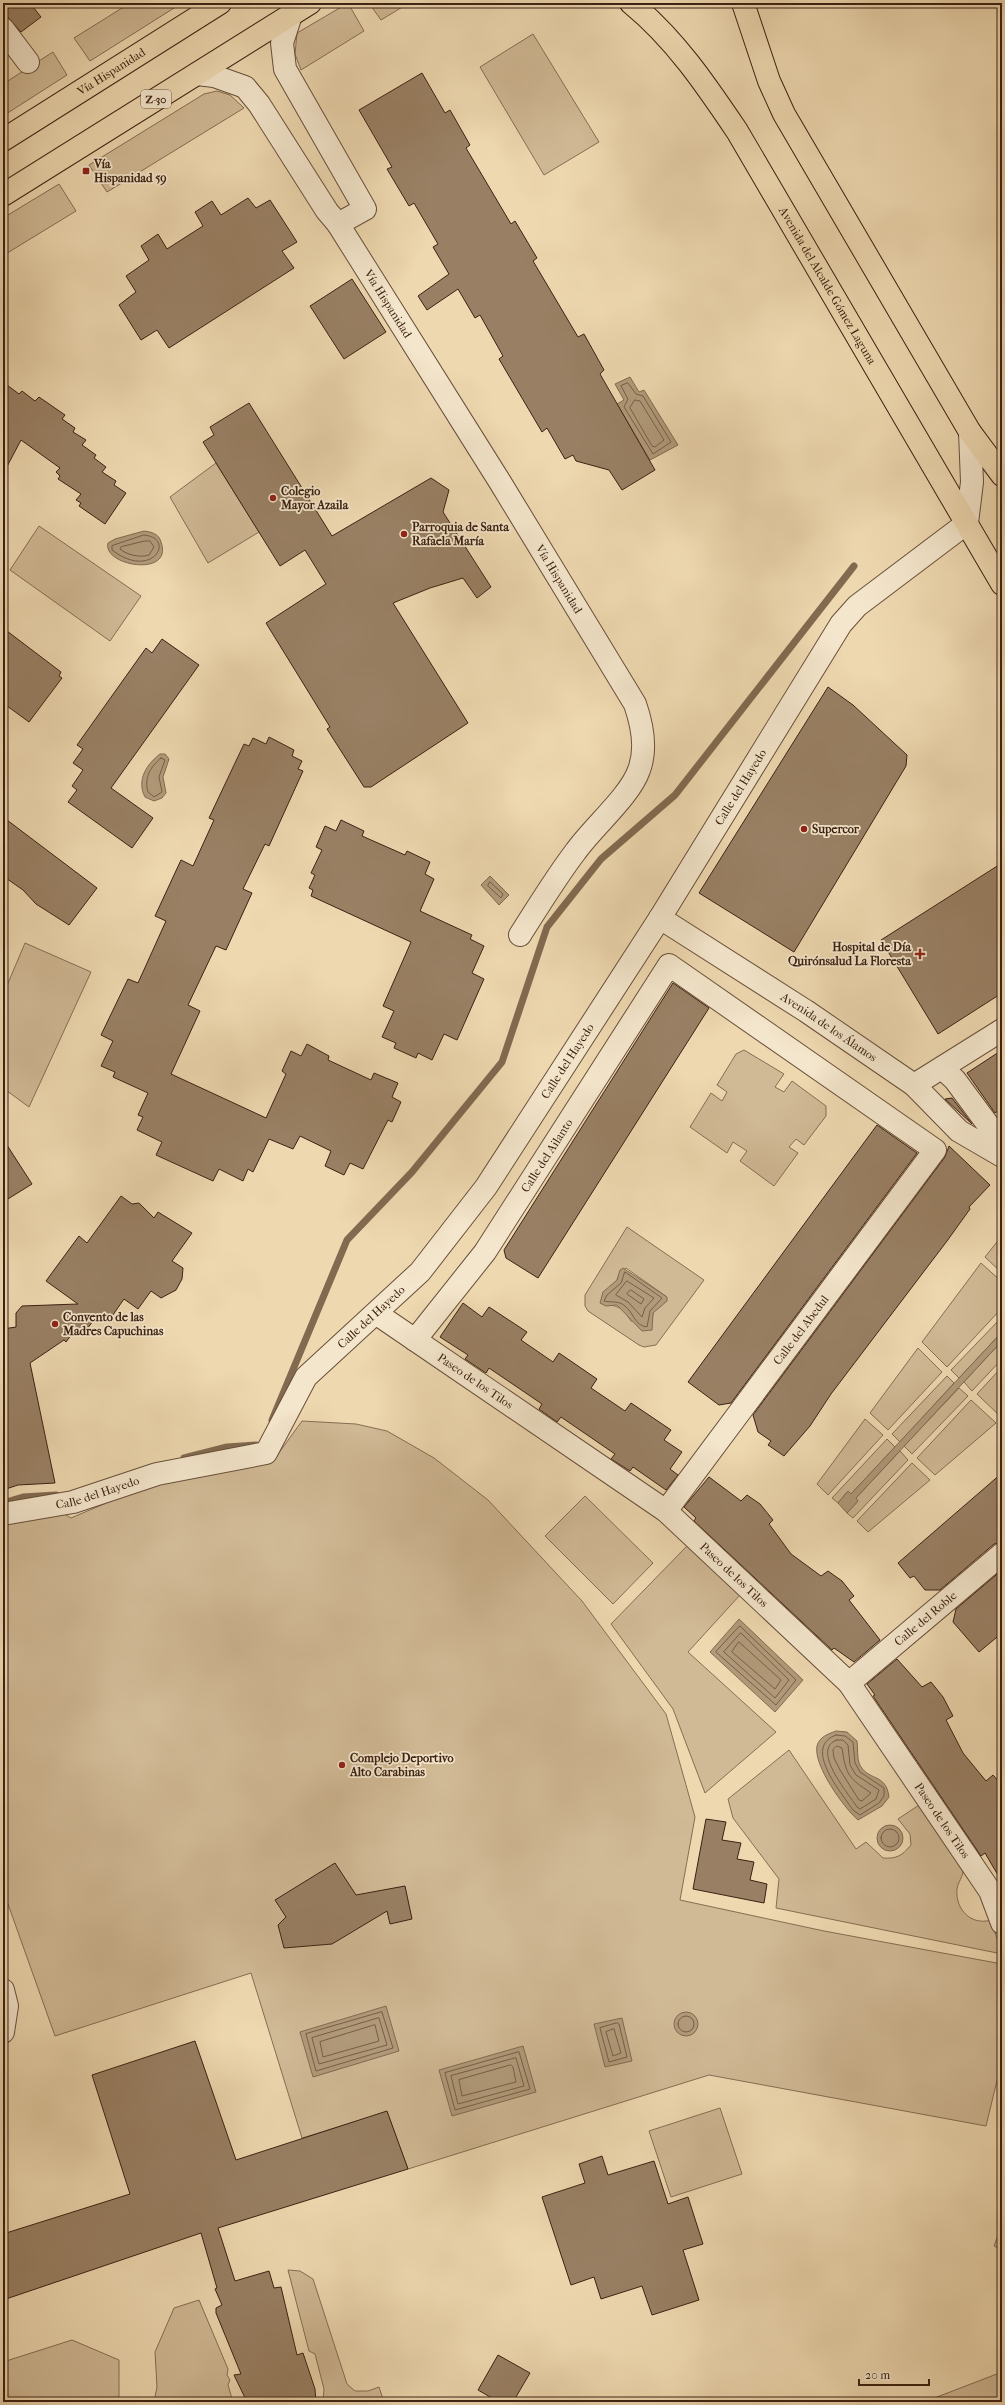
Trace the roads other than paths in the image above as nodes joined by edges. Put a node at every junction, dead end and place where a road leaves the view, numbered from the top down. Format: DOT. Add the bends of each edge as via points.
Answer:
graph roads {
  1 [pos="220,3"];
  2 [pos="310,3"];
  3 [pos="631,3"];
  4 [pos="743,3"];
  5 [pos="291,15"];
  6 [pos="3,29"];
  7 [pos="28,62"];
  8 [pos="197,74"];
  9 [pos="3,140"];
  10 [pos="3,195"];
  11 [pos="338,224"];
  12 [pos="970,432"];
  13 [pos="1002,474"];
  14 [pos="967,523"];
  15 [pos="1002,584"];
  16 [pos="660,918"];
  17 [pos="520,934"];
  18 [pos="669,965"];
  19 [pos="1002,1030"];
  20 [pos="942,1068"];
  21 [pos="914,1085"];
  22 [pos="995,1151"];
  23 [pos="377,1314"];
  24 [pos="415,1340"];
  25 [pos="666,1510"];
  26 [pos="3,1514"];
  27 [pos="1002,1554"];
  28 [pos="849,1683"];
  29 [pos="996,1888"];
  30 [pos="1002,1923"];
  31 [pos="3,1990"];
  32 [pos="3,2032"];
  1 -- 9 [label="main road, Vía Hispanidad"];
  2 -- 5 [label="main road, Z-30"];
  3 -- 14 [label="main road, Avenida del Alcalde Gómez Laguna" via="679,51 737,131"];
  4 -- 12 [label="main road" via="769,81 784,114"];
  5 -- 8 [label="main road, Z-30"];
  5 -- 11 [label="street" via="282,43 285,69 291,84 365,209"];
  6 -- 7 [label="street"];
  8 -- 10 [label="main road, Z-30"];
  8 -- 11 [label="street, Vía Hispanidad" via="214,76 245,87 326,211"];
  11 -- 17 [label="street, Vía Hispanidad" via="590,630 641,720 641,760 639,770 630,786 576,851"];
  12 -- 13 [label="main road"];
  12 -- 14 [label="street" via="972,482"];
  14 -- 15 [label="main road, Avenida del Alcalde Gómez Laguna"];
  14 -- 16 [label="street, Calle del Hayedo" via="857,606 841,624"];
  16 -- 21 [label="street, Avenida de los Álamos" via="806,1010"];
  16 -- 23 [label="street, Calle del Hayedo" via="486,1187 420,1272"];
  18 -- 24 [label="street, Calle del Ailanto" via="485,1252"];
  18 -- 25 [label="street, Calle del Abedul" via="935,1150"];
  19 -- 20 [label="street"];
  20 -- 21 [label="street"];
  20 -- 22 [label="street, Avenida de los Álamos" via="955,1080 989,1126"];
  21 -- 22 [label="street, Avenida de los Álamos" via="959,1131"];
  23 -- 24 [label="street, Paseo de los Tilos"];
  23 -- 26 [label="street, Calle del Hayedo" via="306,1377 266,1453 157,1474 73,1502"];
  24 -- 25 [label="street, Paseo de los Tilos"];
  25 -- 28 [label="street, Paseo de los Tilos"];
  27 -- 28 [label="street, Calle del Roble"];
  28 -- 29 [label="street, Paseo de los Tilos"];
  29 -- 30 [label="street, Paseo de los Tilos"];
  31 -- 32 [label="street" via="7,2006"];
}
